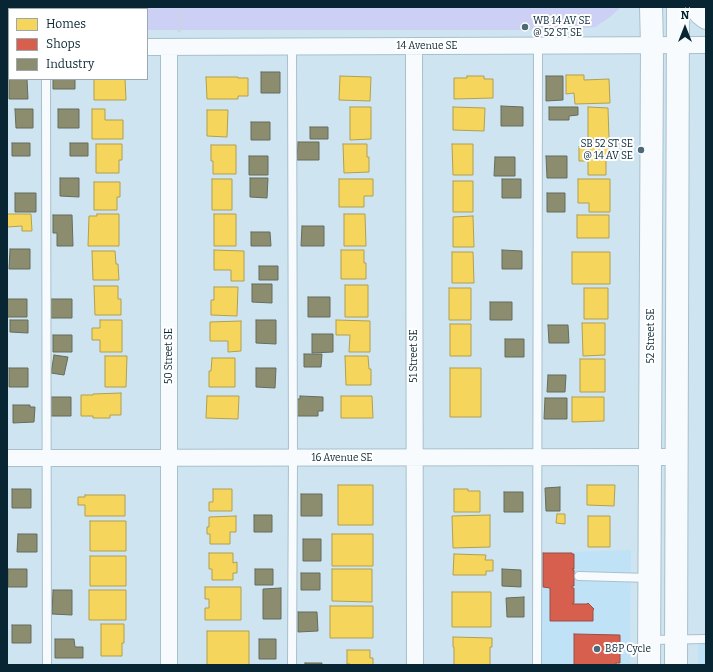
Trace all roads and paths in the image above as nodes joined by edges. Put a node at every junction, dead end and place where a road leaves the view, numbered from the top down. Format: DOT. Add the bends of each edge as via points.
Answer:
graph roads {
  1 [pos="180,7"];
  2 [pos="651,7"];
  3 [pos="678,7"];
  4 [pos="694,7"];
  5 [pos="706,18"];
  6 [pos="652,45"];
  7 [pos="678,45"];
  8 [pos="706,45"];
  9 [pos="292,46"];
  10 [pos="414,46"];
  11 [pos="538,46"];
  12 [pos="148,47"];
  13 [pos="174,47"];
  14 [pos="46,80"];
  15 [pos="537,457"];
  16 [pos="651,457"];
  17 [pos="677,457"];
  18 [pos="7,458"];
  19 [pos="46,458"];
  20 [pos="169,458"];
  21 [pos="293,458"];
  22 [pos="414,458"];
  23 [pos="579,576"];
  24 [pos="650,578"];
  25 [pos="677,639"];
  26 [pos="706,639"];
  27 [pos="650,640"];
  28 [pos="47,665"];
  29 [pos="169,665"];
  30 [pos="292,665"];
  31 [pos="416,665"];
  32 [pos="537,665"];
  33 [pos="649,665"];
  34 [pos="676,665"];
  1 -- 13 [label="path"];
  2 -- 6 [label="main road, 52 Street SE"];
  3 -- 7 [label="main road"];
  4 -- 5 [label="main road"];
  6 -- 7 [label="street, 14 Avenue SE"];
  6 -- 11 [label="street, 14 Avenue SE"];
  6 -- 16 [label="main road, 52 Street SE"];
  7 -- 8 [label="street, 14 Avenue SE"];
  7 -- 17 [label="main road"];
  9 -- 10 [label="street, 14 Avenue SE"];
  9 -- 13 [label="street, 14 Avenue SE"];
  9 -- 21 [label="lane"];
  10 -- 11 [label="street, 14 Avenue SE"];
  10 -- 22 [label="street, 51 Street SE"];
  11 -- 15 [label="lane"];
  12 -- 13 [label="street, 14 Avenue SE"];
  13 -- 20 [label="street, 50 Street SE"];
  14 -- 19 [label="lane"];
  15 -- 16 [label="street, 16 Avenue SE"];
  15 -- 22 [label="street, 16 Avenue SE"];
  15 -- 32 [label="lane"];
  16 -- 17 [label="street, 16 Avenue SE"];
  16 -- 24 [label="main road, 52 Street SE"];
  17 -- 25 [label="main road"];
  18 -- 19 [label="street, 16 Avenue SE"];
  19 -- 20 [label="street, 16 Avenue SE"];
  19 -- 28 [label="lane"];
  20 -- 21 [label="street, 16 Avenue SE"];
  20 -- 29 [label="street, 50 Street SE"];
  21 -- 22 [label="street, 16 Avenue SE"];
  21 -- 30 [label="lane"];
  22 -- 31 [label="street, 51 Street SE"];
  23 -- 24 [label="lane"];
  24 -- 27 [label="main road, 52 Street SE"];
  25 -- 26 [label="lane"];
  25 -- 27 [label="lane"];
  25 -- 34 [label="main road"];
  27 -- 33 [label="main road, 52 Street SE"];
}
